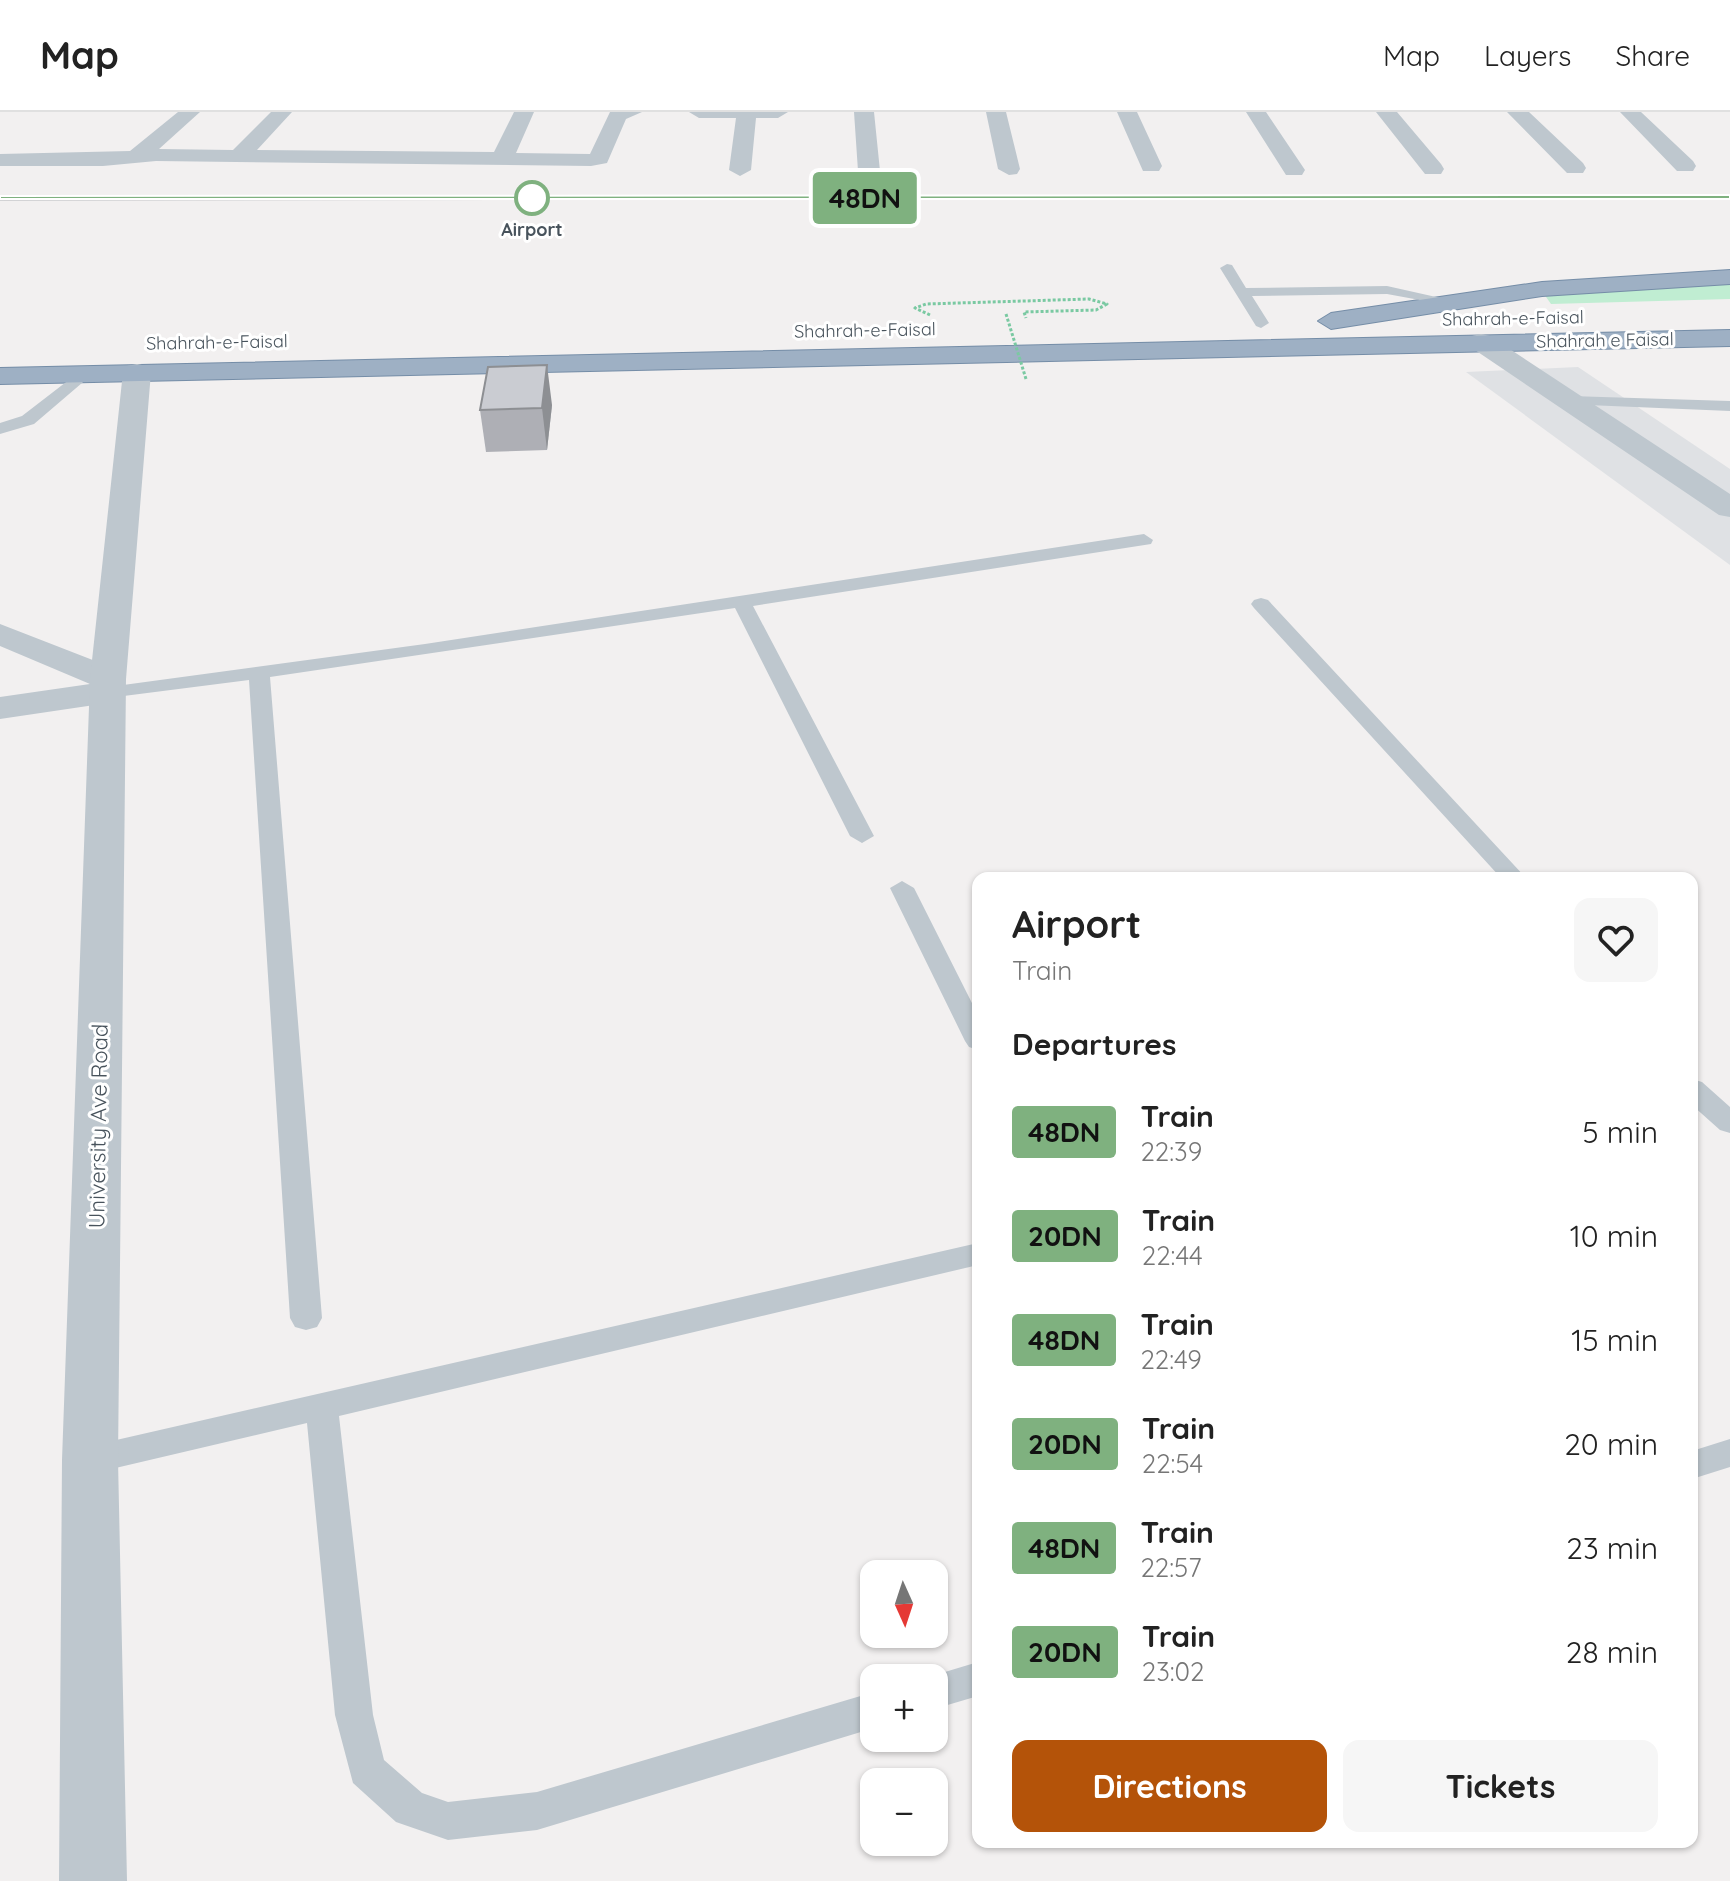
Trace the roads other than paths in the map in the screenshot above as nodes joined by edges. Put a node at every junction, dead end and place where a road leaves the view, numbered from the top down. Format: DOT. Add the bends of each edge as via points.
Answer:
graph roads {
  1 [pos="190,112"];
  2 [pos="282,112"];
  3 [pos="524,112"];
  4 [pos="627,112"];
  5 [pos="699,112"];
  6 [pos="747,112"];
  7 [pos="778,112"];
  8 [pos="864,112"];
  9 [pos="996,112"];
  10 [pos="1127,112"];
  11 [pos="1256,112"];
  12 [pos="1386,112"];
  13 [pos="1517,112"];
  14 [pos="1630,112"];
  15 [pos="137,156"];
  16 [pos="239,156"];
  17 [pos="502,159"];
  18 [pos="0,160"];
  19 [pos="1151,166"];
  20 [pos="1685,166"];
  21 [pos="1575,168"];
  22 [pos="1009,169"];
  23 [pos="1433,169"];
  24 [pos="740,170"];
  25 [pos="1294,170"];
  26 [pos="869,171"];
  27 [pos="1227,268"];
  28 [pos="1730,277"];
  29 [pos="1242,292"];
  30 [pos="1447,301"];
  31 [pos="1730,313"];
  32 [pos="1331,321"];
  33 [pos="1230,323"];
  34 [pos="1261,323"];
  35 [pos="1730,338"];
  36 [pos="1481,342"];
  37 [pos="137,372"];
  38 [pos="83,374"];
  39 [pos="0,376"];
  40 [pos="1570,401"];
  41 [pos="1730,406"];
  42 [pos="0,429"];
  43 [pos="1730,508"];
  44 [pos="1144,540"];
  45 [pos="742,603"];
  46 [pos="1261,604"];
  47 [pos="0,634"];
  48 [pos="259,672"];
  49 [pos="108,686"];
  50 [pos="0,708"];
  51 [pos="862,836"];
  52 [pos="1508,872"];
  53 [pos="902,888"];
  54 [pos="972,1029"];
  55 [pos="1698,1094"];
  56 [pos="1730,1123"];
  57 [pos="972,1255"];
  58 [pos="306,1318"];
  59 [pos="322,1406"];
  60 [pos="1730,1453"];
  61 [pos="90,1460"];
  62 [pos="1698,1463"];
  63 [pos="972,1681"];
  64 [pos="948,1688"];
  65 [pos="860,1714"];
  66 [pos="93,1881"];
  1 -- 15 [label="street"];
  2 -- 16 [label="street"];
  3 -- 17 [label="street"];
  4 -- 17 [label="street" via="618,115 596,159"];
  5 -- 6 [label="street"];
  6 -- 7 [label="street"];
  6 -- 24 [label="street"];
  8 -- 26 [label="street"];
  9 -- 22 [label="street"];
  10 -- 19 [label="street"];
  11 -- 25 [label="street"];
  12 -- 23 [label="street"];
  13 -- 21 [label="street"];
  14 -- 20 [label="street"];
  15 -- 16 [label="street"];
  15 -- 18 [label="street"];
  16 -- 17 [label="street"];
  27 -- 29 [label="lane"];
  28 -- 30 [label="highway"];
  29 -- 30 [label="lane" via="1387,290"];
  29 -- 34 [label="lane"];
  30 -- 32 [label="highway"];
  31 -- 32 [label="highway, Shahrah-e-Faisal"];
  32 -- 34 [label="highway, Shahrah-e-Faisal"];
  33 -- 34 [label="highway, Shahrah-e-Faisal"];
  35 -- 36 [label="highway, Shahrah e Faisal"];
  36 -- 37 [label="highway, Shahrah-e-Faisal"];
  36 -- 40 [label="street"];
  37 -- 38 [label="highway, Shahrah-e-Faisal"];
  37 -- 49 [label="street, University Ave Road"];
  38 -- 39 [label="highway, Shahrah-e-Faisal"];
  38 -- 42 [label="lane" via="28,420"];
  40 -- 41 [label="lane"];
  40 -- 43 [label="street"];
  44 -- 45 [label="lane"];
  45 -- 48 [label="lane"];
  45 -- 51 [label="lane"];
  46 -- 52 [label="lane"];
  47 -- 49 [label="street"];
  48 -- 49 [label="lane"];
  48 -- 58 [label="lane"];
  49 -- 50 [label="street"];
  49 -- 61 [label="street, University Ave Road"];
  53 -- 54 [label="lane"];
  55 -- 56 [label="lane"];
  57 -- 59 [label="lane"];
  59 -- 61 [label="lane"];
  59 -- 65 [label="lane" via="354,1715 367,1770 410,1808 448,1821 537,1811"];
  60 -- 62 [label="lane"];
  61 -- 66 [label="street, University Ave Road"];
  63 -- 64 [label="lane"];
}
